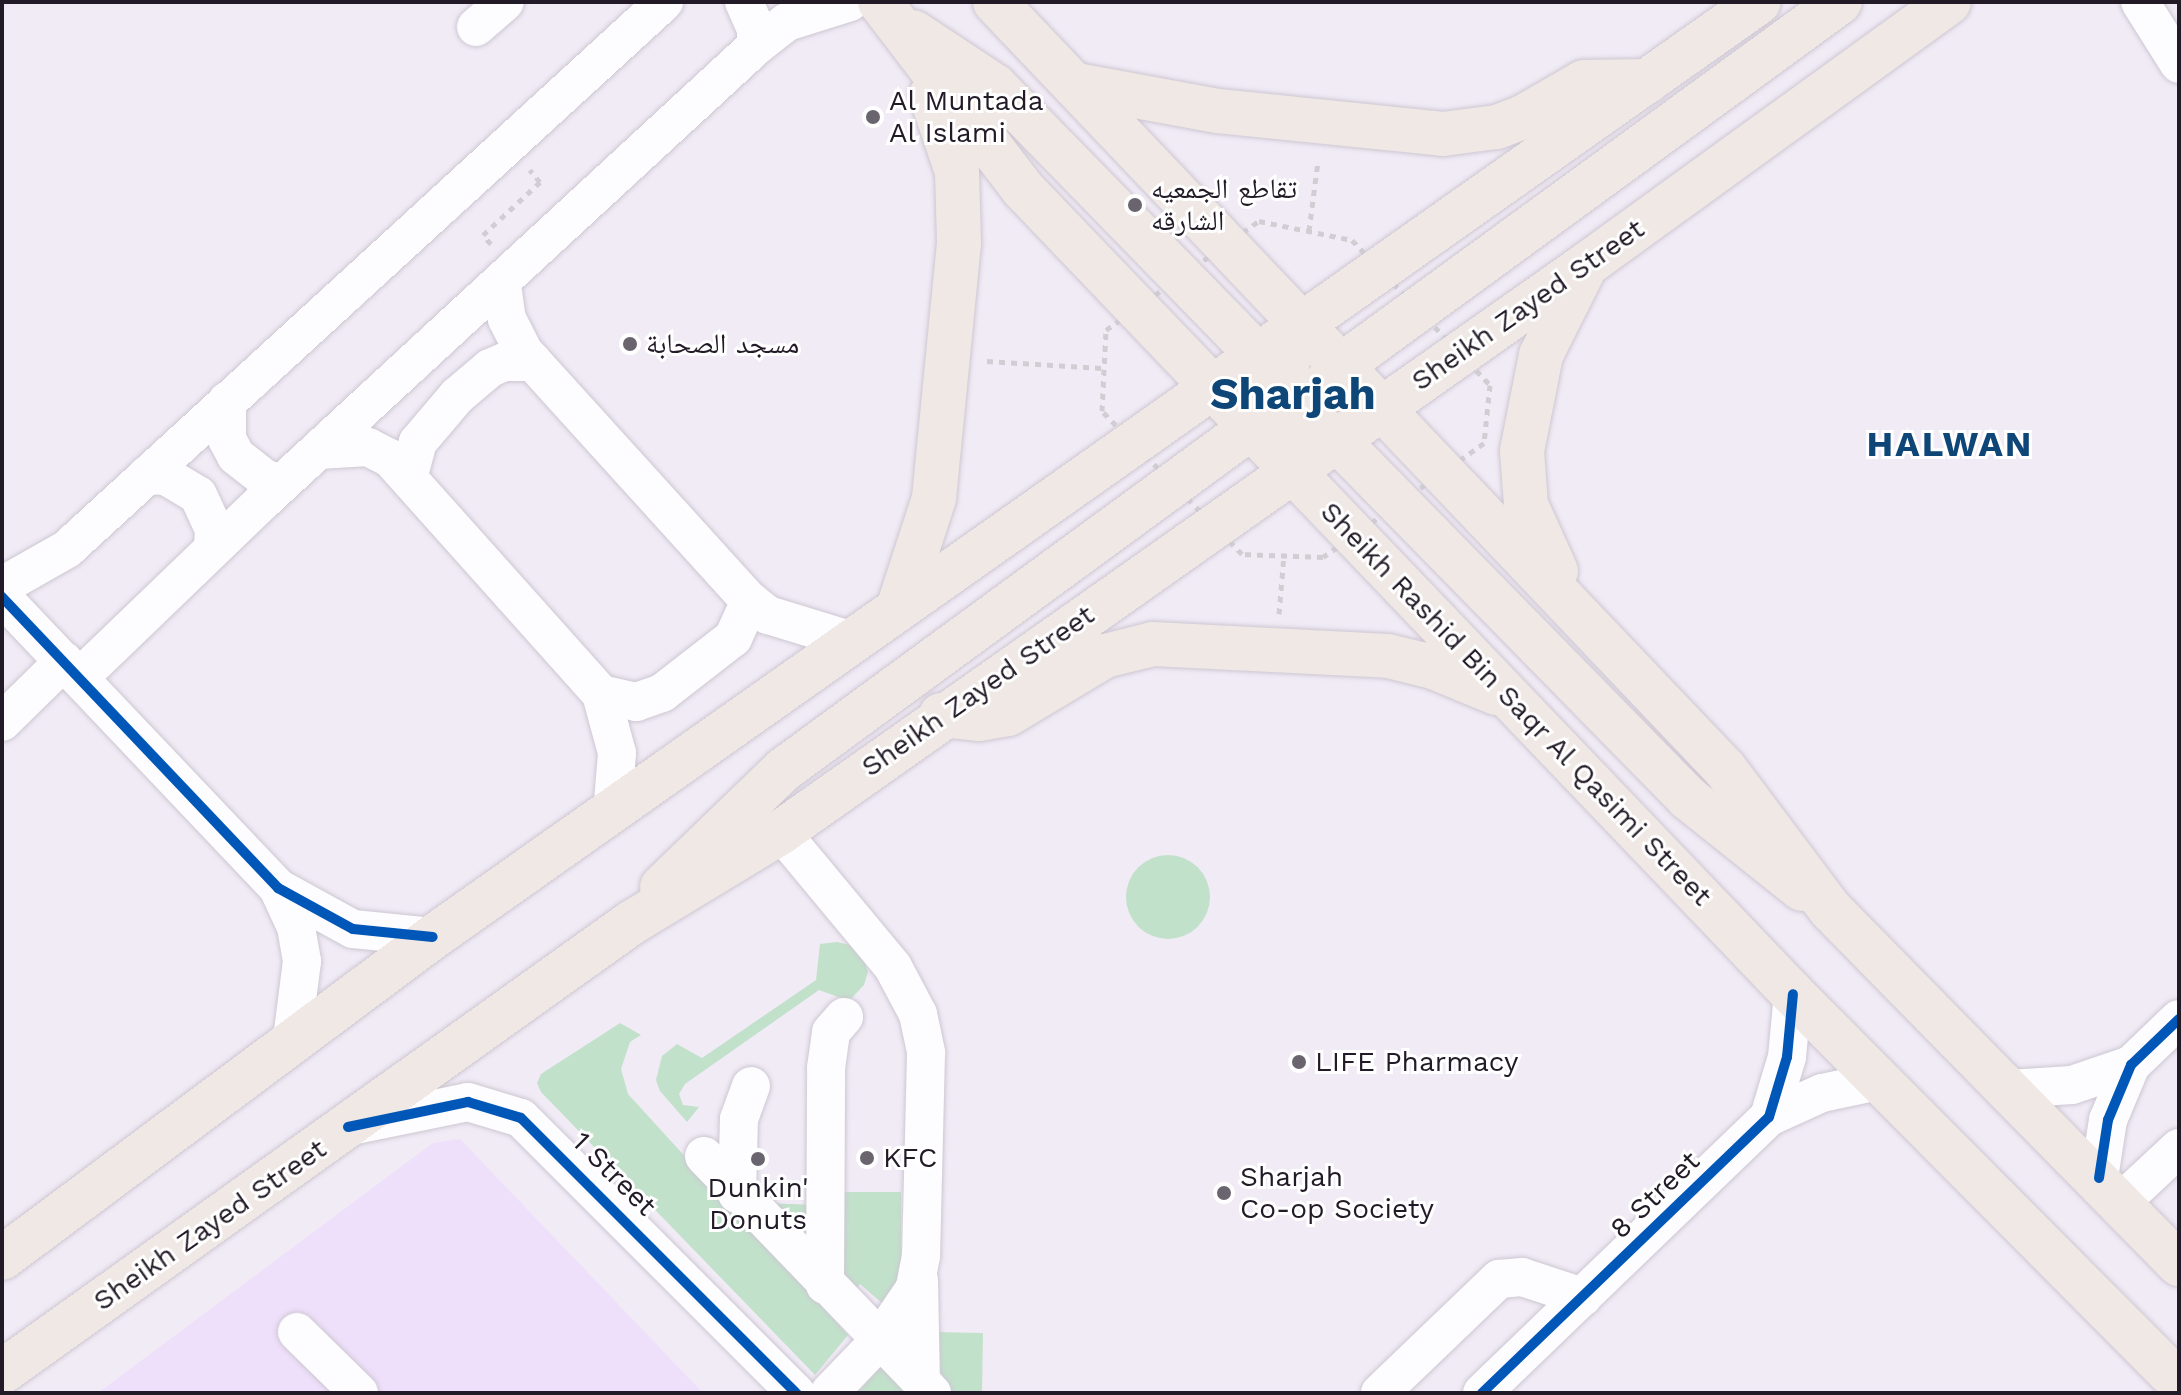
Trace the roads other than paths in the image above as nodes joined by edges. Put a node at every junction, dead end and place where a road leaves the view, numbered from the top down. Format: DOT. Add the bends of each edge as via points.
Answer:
graph roads {
  1 [pos="505,2"];
  2 [pos="744,2"];
  3 [pos="850,2"];
  4 [pos="995,2"];
  5 [pos="1759,2"];
  6 [pos="1840,2"];
  7 [pos="1949,2"];
  8 [pos="2138,8"];
  9 [pos="641,9"];
  10 [pos="892,14"];
  11 [pos="476,27"];
  12 [pos="756,46"];
  13 [pos="2179,64"];
  14 [pos="1648,81"];
  15 [pos="1076,85"];
  16 [pos="1586,265"];
  17 [pos="509,278"];
  18 [pos="1303,324"];
  19 [pos="1391,329"];
  20 [pos="533,362"];
  21 [pos="1422,379"];
  22 [pos="1213,387"];
  23 [pos="1294,397"];
  24 [pos="227,401"];
  25 [pos="1383,408"];
  26 [pos="1170,417"];
  27 [pos="319,450"];
  28 [pos="1202,466"];
  29 [pos="1292,469"];
  30 [pos="147,475"];
  31 [pos="409,475"];
  32 [pos="282,483"];
  33 [pos="213,547"];
  34 [pos="2,586"];
  35 [pos="2,597"];
  36 [pos="750,601"];
  37 [pos="898,609"];
  38 [pos="1581,615"];
  39 [pos="853,641"];
  40 [pos="72,669"];
  41 [pos="601,694"];
  42 [pos="1518,705"];
  43 [pos="941,715"];
  44 [pos="2,722"];
  45 [pos="612,814"];
  46 [pos="781,832"];
  47 [pos="278,888"];
  48 [pos="1830,909"];
  49 [pos="631,923"];
  50 [pos="433,937"];
  51 [pos="1793,994"];
  52 [pos="844,1017"];
  53 [pos="2179,1019"];
  54 [pos="292,1039"];
  55 [pos="2131,1065"];
  56 [pos="1878,1081"];
  57 [pos="751,1086"];
  58 [pos="2009,1089"];
  59 [pos="1769,1117"];
  60 [pos="348,1127"];
  61 [pos="2179,1148"];
  62 [pos="704,1156"];
  63 [pos="2110,1190"];
  64 [pos="737,1194"];
  65 [pos="2,1258"];
  66 [pos="2179,1264"];
  67 [pos="919,1273"];
  68 [pos="825,1285"];
  69 [pos="1583,1297"];
  70 [pos="297,1332"];
  71 [pos="879,1341"];
  72 [pos="2,1372"];
  73 [pos="2179,1382"];
  74 [pos="1504,1386"];
  75 [pos="927,1388"];
  76 [pos="359,1393"];
  77 [pos="796,1393"];
  78 [pos="829,1393"];
  79 [pos="1380,1393"];
  1 -- 11 [label="street"];
  2 -- 12 [label="street" via="756,29"];
  3 -- 12 [label="street" via="787,22"];
  4 -- 15 [label="main road, Sheikh Rashid Bin Saqr Al Qasimi Street"];
  5 -- 14 [label="main road, Sheikh Zayed Street"];
  6 -- 19 [label="main road"];
  7 -- 16 [label="main road, Sheikh Zayed Street"];
  8 -- 13 [label="street"];
  9 -- 24 [label="street" via="506,145"];
  10 -- 22 [label="main road, Sheikh Rashid Bin Saqr Al Qasimi Street" via="1022,188"];
  10 -- 23 [label="main road" via="995,86"];
  10 -- 37 [label="main road" via="957,172 959,243 934,498"];
  12 -- 17 [label="street"];
  14 -- 15 [label="main road" via="1584,82 1523,117 1443,134 1191,107"];
  14 -- 18 [label="main road, Sheikh Zayed Street"];
  15 -- 18 [label="main road, Sheikh Rashid Bin Saqr Al Qasimi Street"];
  16 -- 21 [label="main road, Sheikh Zayed Street"];
  16 -- 38 [label="main road" via="1541,355 1522,451 1534,530"];
  17 -- 20 [label="street" via="507,319"];
  17 -- 27 [label="street"];
  18 -- 23 [label="main road, Sheikh Rashid Bin Saqr Al Qasimi Street"];
  18 -- 23 [label="main road, Sheikh Zayed Street"];
  19 -- 21 [label="main road" via="1388,346 1394,364"];
  19 -- 23 [label="main road"];
  20 -- 31 [label="street" via="504,362 490,368 457,396 418,442"];
  20 -- 36 [label="street"];
  21 -- 25 [label="main road, Sheikh Zayed Street"];
  22 -- 23 [label="main road, Sheikh Rashid Bin Saqr Al Qasimi Street"];
  22 -- 26 [label="main road"];
  23 -- 25 [label="main road, Sheikh Rashid Bin Saqr Al Qasimi Street"];
  23 -- 25 [label="main road, Sheikh Zayed Street"];
  23 -- 28 [label="main road"];
  23 -- 29 [label="main road, Sheikh Rashid Bin Saqr Al Qasimi Street"];
  23 -- 29 [label="main road, Sheikh Zayed Street"];
  23 -- 48 [label="main road" via="1688,798"];
  24 -- 30 [label="street"];
  24 -- 32 [label="street" via="227,439 236,456 265,479"];
  25 -- 38 [label="main road, Sheikh Rashid Bin Saqr Al Qasimi Street"];
  26 -- 28 [label="main road" via="1191,420 1205,435"];
  26 -- 37 [label="main road"];
  27 -- 31 [label="street" via="368,447"];
  27 -- 32 [label="street"];
  28 -- 49 [label="main road" via="783,770 698,848"];
  29 -- 42 [label="main road, Sheikh Rashid Bin Saqr Al Qasimi Street"];
  29 -- 43 [label="main road, Sheikh Zayed Street"];
  30 -- 33 [label="street" via="166,476 198,495 214,529"];
  30 -- 34 [label="street" via="51,562"];
  31 -- 41 [label="street"];
  32 -- 33 [label="street"];
  33 -- 40 [label="street"];
  35 -- 40 [label="street"];
  36 -- 39 [label="street" via="768,615"];
  36 -- 41 [label="street" via="733,638 662,693 636,702"];
  37 -- 39 [label="main road"];
  38 -- 48 [label="main road, Sheikh Rashid Bin Saqr Al Qasimi Street" via="1760,809"];
  39 -- 45 [label="main road"];
  40 -- 44 [label="street"];
  40 -- 47 [label="street"];
  41 -- 45 [label="street" via="617,753"];
  42 -- 43 [label="main road" via="1477,683 1418,663 1276,648 1129,648 1084,667 1008,714 979,719"];
  42 -- 51 [label="main road, Sheikh Rashid Bin Saqr Al Qasimi Street"];
  43 -- 46 [label="main road, Sheikh Zayed Street"];
  45 -- 50 [label="main road"];
  46 -- 49 [label="main road, Sheikh Zayed Street"];
  46 -- 67 [label="street" via="893,967 918,1014 928,1073"];
  47 -- 50 [label="street" via="353,929"];
  47 -- 54 [label="street" via="296,927 302,961"];
  48 -- 58 [label="main road, Sheikh Rashid Bin Saqr Al Qasimi Street"];
  49 -- 60 [label="main road, Sheikh Zayed Street"];
  50 -- 54 [label="main road"];
  51 -- 56 [label="main road, Sheikh Rashid Bin Saqr Al Qasimi Street"];
  51 -- 59 [label="street, 8 Street" via="1787,1057"];
  52 -- 68 [label="street" via="831,1032 826,1068"];
  53 -- 55 [label="street"];
  54 -- 65 [label="main road"];
  55 -- 58 [label="street" via="2072,1085"];
  55 -- 63 [label="street" via="2108,1120"];
  56 -- 59 [label="street" via="1822,1093"];
  56 -- 73 [label="main road, Sheikh Rashid Bin Saqr Al Qasimi Street"];
  57 -- 64 [label="street" via="739,1119"];
  58 -- 63 [label="main road, Sheikh Rashid Bin Saqr Al Qasimi Street"];
  59 -- 69 [label="street, 8 Street"];
  60 -- 72 [label="main road, Sheikh Zayed Street"];
  60 -- 77 [label="street, 1 Street" via="468,1102 521,1118"];
  61 -- 63 [label="street"];
  62 -- 64 [label="street"];
  63 -- 66 [label="main road, Sheikh Rashid Bin Saqr Al Qasimi Street"];
  64 -- 68 [label="street"];
  67 -- 71 [label="street" via="908,1303"];
  67 -- 75 [label="street"];
  68 -- 71 [label="street"];
  69 -- 74 [label="street, 8 Street"];
  69 -- 79 [label="street" via="1522,1277 1499,1279"];
  70 -- 76 [label="street"];
  71 -- 75 [label="street"];
  71 -- 78 [label="street"];
}
